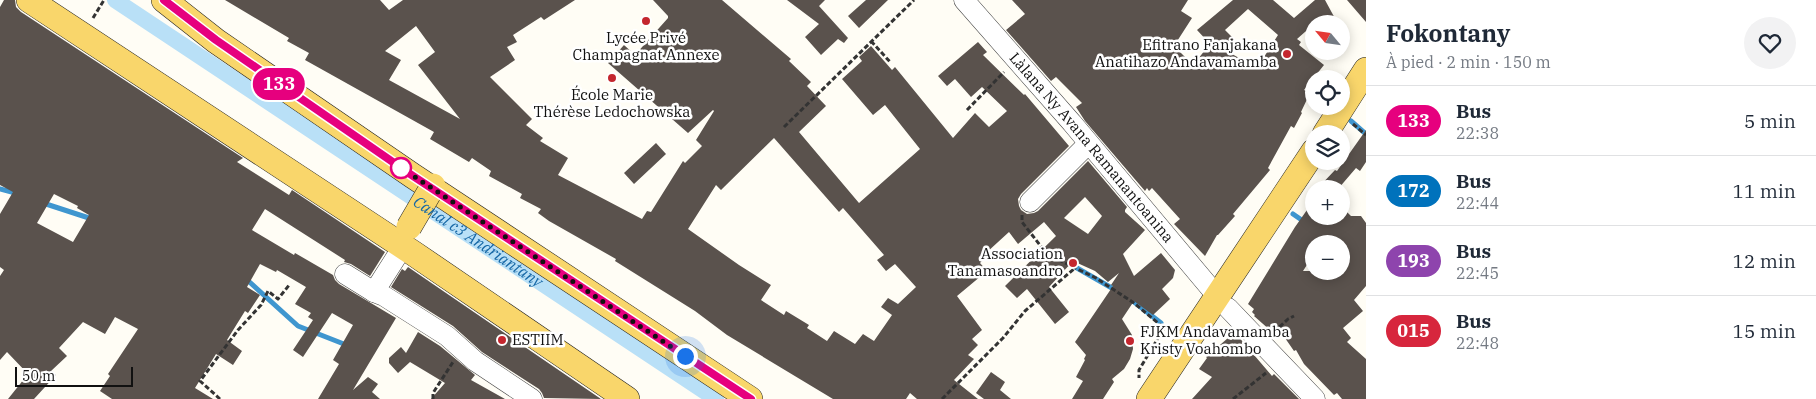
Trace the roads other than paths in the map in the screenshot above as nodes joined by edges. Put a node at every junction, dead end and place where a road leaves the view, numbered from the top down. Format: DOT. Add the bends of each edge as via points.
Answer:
graph roads {
  1 [pos="29,0"];
  2 [pos="164,0"];
  3 [pos="964,0"];
  4 [pos="1366,70"];
  5 [pos="1366,99"];
  6 [pos="1331,125"];
  7 [pos="1349,125"];
  8 [pos="1084,148"];
  9 [pos="1305,166"];
  10 [pos="1318,170"];
  11 [pos="441,193"];
  12 [pos="1030,202"];
  13 [pos="413,253"];
  14 [pos="345,274"];
  15 [pos="374,292"];
  16 [pos="1222,302"];
  17 [pos="1145,389"];
  18 [pos="528,398"];
  19 [pos="627,399"];
  20 [pos="750,399"];
  21 [pos="1168,399"];
  22 [pos="1316,399"];
  1 -- 13 [label="main road"];
  2 -- 11 [label="main road" via="216,40"];
  3 -- 16 [label="street, Làlana Ny Avana Ramanantoanina"];
  4 -- 6 [label="main road"];
  5 -- 7 [label="main road"];
  8 -- 12 [label="street"];
  9 -- 16 [label="main road"];
  10 -- 16 [label="main road"];
  11 -- 13 [label="main road, bridge" via="409,227"];
  11 -- 20 [label="main road"];
  13 -- 15 [label="street" via="402,248"];
  13 -- 19 [label="main road"];
  14 -- 15 [label="street"];
  15 -- 18 [label="street" via="440,331 475,361"];
  16 -- 17 [label="main road"];
  16 -- 21 [label="main road"];
  16 -- 22 [label="street, Làlana Ny Avana Ramanantoanina"];
}
